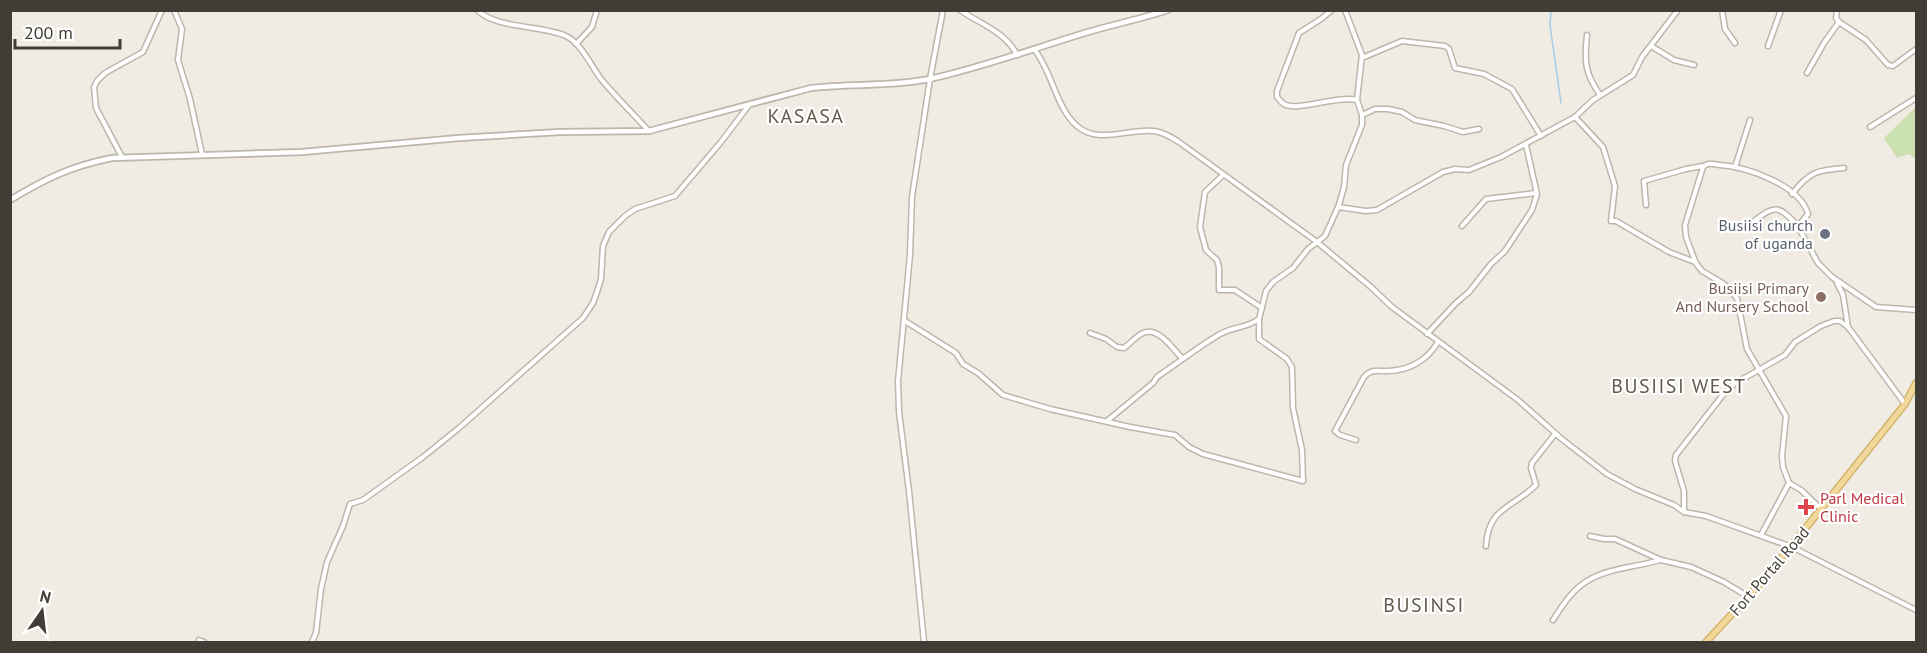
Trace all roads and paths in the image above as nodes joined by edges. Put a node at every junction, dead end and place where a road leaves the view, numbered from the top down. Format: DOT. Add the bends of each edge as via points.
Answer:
graph roads {
  1 [pos="162,10"];
  2 [pos="174,10"];
  3 [pos="477,10"];
  4 [pos="597,10"];
  5 [pos="943,10"];
  6 [pos="1168,10"];
  7 [pos="1332,10"];
  8 [pos="1345,10"];
  9 [pos="1678,10"];
  10 [pos="1722,10"];
  11 [pos="1780,10"];
  12 [pos="1837,10"];
  13 [pos="962,11"];
  14 [pos="1839,22"];
  15 [pos="1587,35"];
  16 [pos="1735,43"];
  17 [pos="576,44"];
  18 [pos="1651,46"];
  19 [pos="1768,46"];
  20 [pos="1034,49"];
  21 [pos="1917,49"];
  22 [pos="1017,55"];
  23 [pos="1362,58"];
  24 [pos="1694,65"];
  25 [pos="1807,73"];
  26 [pos="930,78"];
  27 [pos="1600,95"];
  28 [pos="1917,98"];
  29 [pos="1357,100"];
  30 [pos="749,104"];
  31 [pos="1362,114"];
  32 [pos="1575,117"];
  33 [pos="1750,120"];
  34 [pos="1870,127"];
  35 [pos="1479,129"];
  36 [pos="649,130"];
  37 [pos="1541,136"];
  38 [pos="1526,145"];
  39 [pos="202,154"];
  40 [pos="122,157"];
  41 [pos="1704,166"];
  42 [pos="1735,167"];
  43 [pos="1844,168"];
  44 [pos="1223,175"];
  45 [pos="1536,193"];
  46 [pos="1792,194"];
  47 [pos="10,200"];
  48 [pos="1646,205"];
  49 [pos="1338,207"];
  50 [pos="1750,224"];
  51 [pos="1462,226"];
  52 [pos="1799,227"];
  53 [pos="1317,242"];
  54 [pos="1695,262"];
  55 [pos="1835,279"];
  56 [pos="1262,308"];
  57 [pos="1917,310"];
  58 [pos="1259,319"];
  59 [pos="905,321"];
  60 [pos="1848,327"];
  61 [pos="1090,333"];
  62 [pos="1427,334"];
  63 [pos="1438,342"];
  64 [pos="1183,359"];
  65 [pos="1759,370"];
  66 [pos="1917,382"];
  67 [pos="1905,404"];
  68 [pos="1106,422"];
  69 [pos="1555,434"];
  70 [pos="1356,440"];
  71 [pos="1789,483"];
  72 [pos="1821,510"];
  73 [pos="1684,512"];
  74 [pos="1761,535"];
  75 [pos="1590,536"];
  76 [pos="1486,546"];
  77 [pos="1792,547"];
  78 [pos="1661,560"];
  79 [pos="1747,596"];
  80 [pos="1917,610"];
  81 [pos="1553,620"];
  82 [pos="312,642"];
  83 [pos="924,642"];
  84 [pos="1706,642"];
  1 -- 40 [label="street" via="143,52 105,73 95,84 96,108"];
  2 -- 39 [label="street" via="182,29 178,60"];
  3 -- 17 [label="street" via="486,17 565,36"];
  4 -- 17 [label="street" via="592,27"];
  5 -- 26 [label="street"];
  6 -- 20 [label="street"];
  7 -- 29 [label="street" via="1299,33 1277,98 1284,105 1293,106 1345,98"];
  8 -- 23 [label="street"];
  9 -- 18 [label="street"];
  10 -- 16 [label="street" via="1725,29"];
  11 -- 19 [label="street"];
  12 -- 14 [label="street"];
  13 -- 22 [label="street" via="1003,37"];
  14 -- 21 [label="street" via="1866,40 1890,66"];
  14 -- 25 [label="street"];
  15 -- 27 [label="street" via="1587,73"];
  17 -- 36 [label="street" via="602,80"];
  18 -- 24 [label="street" via="1674,60"];
  18 -- 27 [label="street" via="1633,75"];
  20 -- 22 [label="street"];
  20 -- 44 [label="street" via="1078,127 1100,135 1153,131 1166,135"];
  22 -- 26 [label="street"];
  23 -- 29 [label="street"];
  23 -- 37 [label="street" via="1402,41 1445,46 1455,68 1484,74 1512,89"];
  26 -- 30 [label="street" via="874,86 811,88"];
  26 -- 59 [label="street" via="912,197"];
  27 -- 32 [label="street"];
  28 -- 34 [label="street"];
  29 -- 31 [label="street"];
  30 -- 36 [label="street"];
  30 -- 82 [label="street" via="675,196 634,209 609,232 603,246 596,297 570,331 423,457 363,500 350,504 327,562"];
  31 -- 35 [label="street" via="1388,109 1463,132"];
  31 -- 49 [label="street"];
  32 -- 37 [label="street"];
  32 -- 54 [label="street" via="1603,147 1615,186 1611,220"];
  33 -- 42 [label="street"];
  36 -- 39 [label="street" via="459,138 302,152"];
  37 -- 38 [label="street"];
  38 -- 45 [label="street"];
  38 -- 49 [label="street" via="1469,170 1443,172 1377,210"];
  39 -- 40 [label="street"];
  40 -- 47 [label="street" via="96,161 42,180"];
  41 -- 42 [label="street"];
  41 -- 48 [label="street" via="1644,181"];
  41 -- 54 [label="street" via="1685,225"];
  42 -- 46 [label="street" via="1770,178"];
  43 -- 46 [label="street" via="1813,173"];
  44 -- 53 [label="street"];
  44 -- 56 [label="street" via="1205,192 1200,232 1206,250 1217,260 1219,290 1235,290"];
  45 -- 51 [label="street" via="1486,199"];
  45 -- 62 [label="street" via="1532,210 1505,251"];
  46 -- 52 [label="street" via="1808,213"];
  49 -- 53 [label="street"];
  50 -- 52 [label="street" via="1775,208 1785,212"];
  52 -- 55 [label="street" via="1818,263"];
  53 -- 56 [label="street" via="1270,286"];
  53 -- 62 [label="street"];
  54 -- 65 [label="street" via="1737,298 1745,346"];
  55 -- 57 [label="street" via="1876,307"];
  55 -- 60 [label="street" via="1843,295"];
  56 -- 58 [label="street"];
  58 -- 64 [label="street" via="1220,334"];
  58 -- 68 [label="street" via="1259,339 1292,367 1303,481 1203,454 1175,435"];
  59 -- 68 [label="street" via="956,353 963,364 1003,394"];
  59 -- 83 [label="street" via="898,381"];
  60 -- 65 [label="street" via="1840,321 1829,322"];
  60 -- 67 [label="street"];
  61 -- 64 [label="street" via="1124,348 1143,333 1152,332"];
  62 -- 63 [label="street"];
  63 -- 69 [label="street" via="1518,400"];
  63 -- 70 [label="street" via="1427,357 1413,365 1370,371 1364,377 1335,431"];
  64 -- 68 [label="street"];
  65 -- 71 [label="street" via="1786,416 1783,461"];
  65 -- 73 [label="street" via="1729,388 1676,455"];
  66 -- 67 [label="main road, Fort Portal Road"];
  67 -- 72 [label="main road, Fort Portal Road"];
  69 -- 73 [label="street" via="1607,474"];
  69 -- 76 [label="street" via="1532,463 1536,485 1500,511 1488,527"];
  71 -- 72 [label="street"];
  71 -- 74 [label="street"];
  72 -- 77 [label="main road, Fort Portal Road"];
  73 -- 74 [label="street"];
  74 -- 77 [label="street"];
  75 -- 78 [label="street" via="1615,539"];
  77 -- 79 [label="main road, Fort Portal Road"];
  77 -- 80 [label="street"];
  78 -- 79 [label="street" via="1711,575"];
  78 -- 81 [label="street" via="1586,581"];
  79 -- 84 [label="main road, Fort Portal Road"];
}
